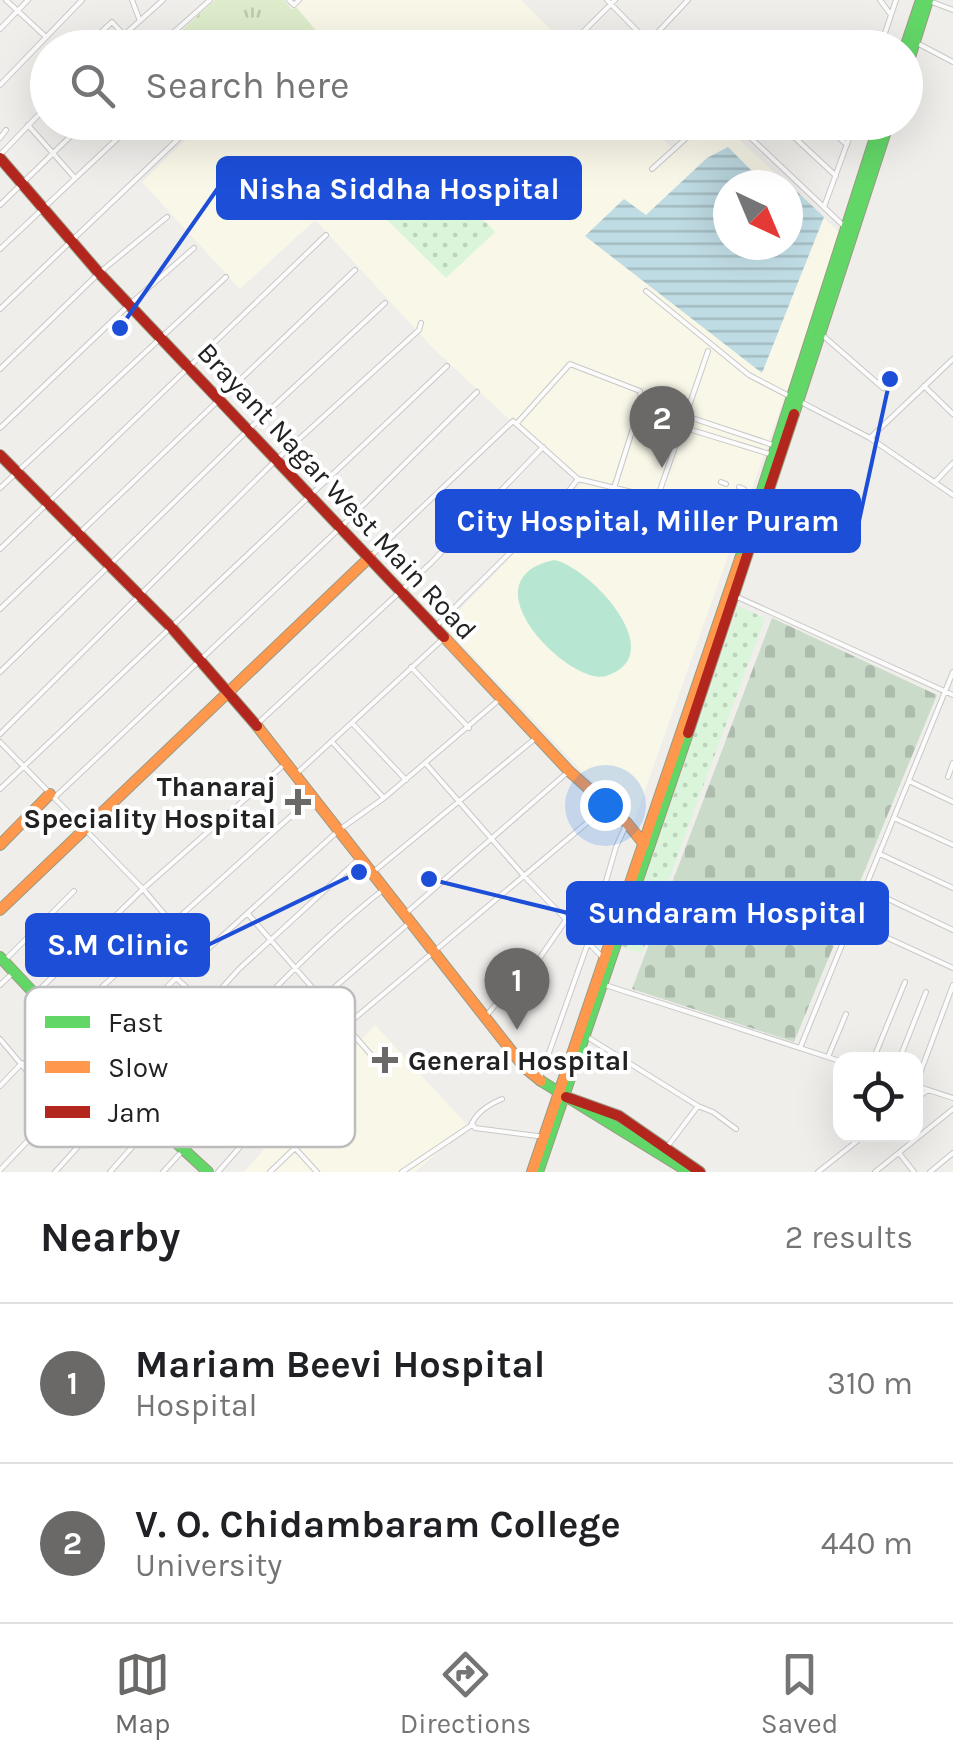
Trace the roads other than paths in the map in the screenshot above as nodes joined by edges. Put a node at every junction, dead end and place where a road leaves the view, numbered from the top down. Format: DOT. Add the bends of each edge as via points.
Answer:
graph roads {
  1 [pos="6,0"];
  2 [pos="28,0"];
  3 [pos="82,0"];
  4 [pos="132,0"];
  5 [pos="163,0"];
  6 [pos="210,0"];
  7 [pos="289,0"];
  8 [pos="299,0"];
  9 [pos="688,0"];
  10 [pos="880,0"];
  11 [pos="896,0"];
  12 [pos="926,0"];
  13 [pos="611,1"];
  14 [pos="18,10"];
  15 [pos="953,10"];
  16 [pos="892,15"];
  17 [pos="140,21"];
  18 [pos="0,29"];
  19 [pos="39,30"];
  20 [pos="53,30"];
  21 [pos="129,30"];
  22 [pos="176,30"];
  23 [pos="584,30"];
  24 [pos="637,30"];
  25 [pos="659,30"];
  26 [pos="887,30"];
  27 [pos="915,30"];
  28 [pos="923,50"];
  29 [pos="30,54"];
  30 [pos="953,62"];
  31 [pos="0,86"];
  32 [pos="28,125"];
  33 [pos="6,130"];
  34 [pos="0,138"];
  35 [pos="42,140"];
  36 [pos="67,140"];
  37 [pos="115,140"];
  38 [pos="177,140"];
  39 [pos="684,140"];
  40 [pos="753,140"];
  41 [pos="797,140"];
  42 [pos="842,140"];
  43 [pos="849,140"];
  44 [pos="875,140"];
  45 [pos="882,140"];
  46 [pos="847,145"];
  47 [pos="54,153"];
  48 [pos="0,157"];
  49 [pos="652,169"];
  50 [pos="836,176"];
  51 [pos="74,178"];
  52 [pos="24,182"];
  53 [pos="0,205"];
  54 [pos="824,206"];
  55 [pos="43,207"];
  56 [pos="168,217"];
  57 [pos="849,230"];
  58 [pos="326,235"];
  59 [pos="71,242"];
  60 [pos="194,248"];
  61 [pos="0,249"];
  62 [pos="356,270"];
  63 [pos="98,273"];
  64 [pos="226,277"];
  65 [pos="646,291"];
  66 [pos="385,303"];
  67 [pos="130,304"];
  68 [pos="0,308"];
  69 [pos="421,322"];
  70 [pos="820,332"];
  71 [pos="160,337"];
  72 [pos="708,352"];
  73 [pos="953,358"];
  74 [pos="447,366"];
  75 [pos="189,367"];
  76 [pos="0,369"];
  77 [pos="924,386"];
  78 [pos="883,388"];
  79 [pos="477,392"];
  80 [pos="795,398"];
  81 [pos="220,401"];
  82 [pos="953,414"];
  83 [pos="686,416"];
  84 [pos="518,422"];
  85 [pos="682,427"];
  86 [pos="0,428"];
  87 [pos="248,430"];
  88 [pos="870,438"];
  89 [pos="543,447"];
  90 [pos="774,450"];
  91 [pos="0,455"];
  92 [pos="276,460"];
  93 [pos="953,463"];
  94 [pos="16,472"];
  95 [pos="578,479"];
  96 [pos="935,482"];
  97 [pos="0,488"];
  98 [pos="614,488"];
  99 [pos="309,494"];
  100 [pos="953,494"];
  101 [pos="657,499"];
  102 [pos="47,505"];
  103 [pos="755,522"];
  104 [pos="340,528"];
  105 [pos="80,533"];
  106 [pos="0,549"];
  107 [pos="370,557"];
  108 [pos="110,564"];
  109 [pos="401,590"];
  110 [pos="141,596"];
  111 [pos="736,596"];
  112 [pos="0,609"];
  113 [pos="171,627"];
  114 [pos="435,627"];
  115 [pos="444,637"];
  116 [pos="200,660"];
  117 [pos="412,667"];
  118 [pos="0,672"];
  119 [pos="953,672"];
  120 [pos="230,692"];
  121 [pos="944,692"];
  122 [pos="953,695"];
  123 [pos="500,699"];
  124 [pos="352,722"];
  125 [pos="256,725"];
  126 [pos="469,728"];
  127 [pos="0,734"];
  128 [pos="536,737"];
  129 [pos="0,742"];
  130 [pos="332,742"];
  131 [pos="953,762"];
  132 [pos="286,763"];
  133 [pos="426,764"];
  134 [pos="24,766"];
  135 [pos="570,771"];
  136 [pos="296,774"];
  137 [pos="948,777"];
  138 [pos="406,780"];
  139 [pos="909,781"];
  140 [pos="0,789"];
  141 [pos="52,796"];
  142 [pos="313,796"];
  143 [pos="384,798"];
  144 [pos="458,802"];
  145 [pos="953,802"];
  146 [pos="609,805"];
  147 [pos="894,818"];
  148 [pos="627,823"];
  149 [pos="87,829"];
  150 [pos="339,830"];
  151 [pos="490,839"];
  152 [pos="0,845"];
  153 [pos="646,846"];
  154 [pos="953,846"];
  155 [pos="879,854"];
  156 [pos="360,858"];
  157 [pos="372,873"];
  158 [pos="525,877"];
  159 [pos="384,888"];
  160 [pos="865,888"];
  161 [pos="953,888"];
  162 [pos="144,889"];
  163 [pos="74,891"];
  164 [pos="0,910"];
  165 [pos="248,914"];
  166 [pos="408,918"];
  167 [pos="566,920"];
  168 [pos="851,922"];
  169 [pos="172,924"];
  170 [pos="953,930"];
  171 [pos="270,938"];
  172 [pos="588,943"];
  173 [pos="434,951"];
  174 [pos="200,956"];
  175 [pos="2,959"];
  176 [pos="606,962"];
  177 [pos="294,967"];
  178 [pos="953,968"];
  179 [pos="14,972"];
  180 [pos="176,978"];
  181 [pos="905,982"];
  182 [pos="602,984"];
  183 [pos="0,985"];
  184 [pos="953,985"];
  185 [pos="28,987"];
  186 [pos="42,987"];
  187 [pos="102,987"];
  188 [pos="167,987"];
  189 [pos="186,987"];
  190 [pos="222,987"];
  191 [pos="276,987"];
  192 [pos="311,987"];
  193 [pos="334,987"];
  194 [pos="926,992"];
  195 [pos="846,1014"];
  196 [pos="486,1016"];
  197 [pos="355,1019"];
  198 [pos="584,1035"];
  199 [pos="355,1037"];
  200 [pos="0,1039"];
  201 [pos="800,1048"];
  202 [pos="876,1052"];
  203 [pos="902,1052"];
  204 [pos="373,1057"];
  205 [pos="828,1058"];
  206 [pos="833,1059"];
  207 [pos="22,1063"];
  208 [pos="923,1066"];
  209 [pos="25,1067"];
  210 [pos="539,1081"];
  211 [pos="0,1086"];
  212 [pos="923,1088"];
  213 [pos="928,1090"];
  214 [pos="923,1093"];
  215 [pos="561,1095"];
  216 [pos="953,1098"];
  217 [pos="502,1099"];
  218 [pos="698,1106"];
  219 [pos="953,1109"];
  220 [pos="472,1125"];
  221 [pos="736,1129"];
  222 [pos="546,1137"];
  223 [pos="856,1142"];
  224 [pos="25,1144"];
  225 [pos="78,1147"];
  226 [pos="133,1147"];
  227 [pos="240,1147"];
  228 [pos="184,1148"];
  229 [pos="665,1149"];
  230 [pos="899,1153"];
  231 [pos="953,1153"];
  232 [pos="0,1170"];
  233 [pos="55,1172"];
  234 [pos="110,1172"];
  235 [pos="163,1172"];
  236 [pos="208,1172"];
  237 [pos="218,1172"];
  238 [pos="270,1172"];
  239 [pos="317,1172"];
  240 [pos="402,1172"];
  241 [pos="535,1172"];
  242 [pos="689,1172"];
  243 [pos="700,1172"];
  244 [pos="818,1172"];
  245 [pos="875,1172"];
  246 [pos="914,1172"];
  247 [pos="930,1172"];
  1 -- 14 [label="street"];
  2 -- 14 [label="street"];
  3 -- 20 [label="street"];
  4 -- 17 [label="street"];
  5 -- 17 [label="street"];
  6 -- 22 [label="street"];
  7 -- 8 [label="street" via="294,6"];
  9 -- 25 [label="street"];
  10 -- 16 [label="street"];
  11 -- 16 [label="street"];
  12 -- 15 [label="street"];
  12 -- 27 [label="main road"];
  13 -- 23 [label="street"];
  13 -- 24 [label="street"];
  14 -- 18 [label="street"];
  14 -- 19 [label="street"];
  16 -- 26 [label="street"];
  17 -- 21 [label="street"];
  28 -- 30 [label="street"];
  29 -- 31 [label="street"];
  32 -- 48 [label="street"];
  33 -- 34 [label="street"];
  35 -- 47 [label="street"];
  36 -- 47 [label="street"];
  37 -- 51 [label="street"];
  38 -- 59 [label="street"];
  39 -- 49 [label="street"];
  40 -- 54 [label="street"];
  41 -- 50 [label="street"];
  42 -- 46 [label="street"];
  43 -- 46 [label="street"];
  44 -- 57 [label="main road"];
  45 -- 57 [label="main road"];
  46 -- 50 [label="street"];
  47 -- 51 [label="street"];
  47 -- 52 [label="street"];
  48 -- 52 [label="main road, Brayant Nagar West Main Road"];
  50 -- 54 [label="street"];
  51 -- 55 [label="street"];
  52 -- 53 [label="street"];
  52 -- 55 [label="main road, Brayant Nagar West Main Road"];
  54 -- 57 [label="street"];
  55 -- 59 [label="main road, Brayant Nagar West Main Road"];
  55 -- 61 [label="street"];
  56 -- 63 [label="street"];
  57 -- 70 [label="main road"];
  57 -- 80 [label="main road"];
  58 -- 75 [label="street"];
  59 -- 63 [label="main road, Brayant Nagar West Main Road"];
  59 -- 68 [label="street"];
  60 -- 67 [label="street"];
  62 -- 81 [label="street"];
  63 -- 67 [label="main road, Brayant Nagar West Main Road"];
  63 -- 76 [label="street"];
  64 -- 71 [label="street"];
  65 -- 80 [label="street" via="750,376"];
  66 -- 87 [label="street"];
  67 -- 71 [label="main road, Brayant Nagar West Main Road"];
  67 -- 86 [label="street"];
  69 -- 92 [label="street"];
  70 -- 78 [label="street"];
  70 -- 80 [label="main road"];
  71 -- 75 [label="main road, Brayant Nagar West Main Road"];
  71 -- 94 [label="street"];
  72 -- 83 [label="street"];
  73 -- 77 [label="street"];
  74 -- 99 [label="street"];
  75 -- 81 [label="main road, Brayant Nagar West Main Road"];
  75 -- 102 [label="street"];
  77 -- 82 [label="street"];
  77 -- 88 [label="street"];
  79 -- 104 [label="street"];
  80 -- 88 [label="street"];
  80 -- 90 [label="main road"];
  80 -- 103 [label="main road"];
  81 -- 87 [label="main road, Brayant Nagar West Main Road"];
  81 -- 105 [label="street"];
  83 -- 85 [label="street"];
  83 -- 90 [label="street"];
  84 -- 89 [label="street"];
  84 -- 98 [label="street" via="570,364 640,391"];
  84 -- 107 [label="street"];
  85 -- 90 [label="street"];
  85 -- 101 [label="street"];
  87 -- 92 [label="main road, Brayant Nagar West Main Road"];
  87 -- 108 [label="street"];
  88 -- 96 [label="street"];
  89 -- 95 [label="street"];
  89 -- 109 [label="street"];
  90 -- 103 [label="main road"];
  91 -- 94 [label="main road"];
  92 -- 99 [label="main road, Brayant Nagar West Main Road"];
  92 -- 110 [label="street"];
  93 -- 96 [label="street"];
  94 -- 97 [label="street"];
  94 -- 102 [label="main road"];
  95 -- 98 [label="street"];
  95 -- 114 [label="street"];
  96 -- 100 [label="street"];
  98 -- 101 [label="street"];
  99 -- 104 [label="main road, Brayant Nagar West Main Road"];
  99 -- 113 [label="street"];
  101 -- 103 [label="street"];
  102 -- 105 [label="main road"];
  102 -- 106 [label="street"];
  103 -- 111 [label="main road"];
  103 -- 153 [label="main road"];
  104 -- 107 [label="main road, Brayant Nagar West Main Road"];
  104 -- 116 [label="street"];
  105 -- 108 [label="main road"];
  105 -- 112 [label="street"];
  107 -- 109 [label="main road, Brayant Nagar West Main Road"];
  107 -- 120 [label="main road"];
  108 -- 110 [label="main road"];
  108 -- 118 [label="street"];
  109 -- 114 [label="main road, Brayant Nagar West Main Road"];
  109 -- 125 [label="street"];
  110 -- 113 [label="main road"];
  110 -- 127 [label="street"];
  111 -- 121 [label="street"];
  111 -- 153 [label="main road"];
  113 -- 116 [label="main road"];
  113 -- 134 [label="street"];
  114 -- 115 [label="main road, Brayant Nagar West Main Road"];
  115 -- 117 [label="street"];
  115 -- 123 [label="main road, Brayant Nagar West Main Road"];
  116 -- 120 [label="main road"];
  116 -- 141 [label="street"];
  117 -- 124 [label="street"];
  117 -- 126 [label="street"];
  119 -- 121 [label="street"];
  120 -- 125 [label="main road"];
  120 -- 149 [label="main road"];
  121 -- 122 [label="street"];
  121 -- 139 [label="street"];
  123 -- 126 [label="street"];
  123 -- 128 [label="main road, Brayant Nagar West Main Road"];
  124 -- 130 [label="street"];
  124 -- 138 [label="street"];
  125 -- 132 [label="main road"];
  126 -- 133 [label="street"];
  128 -- 135 [label="main road, Brayant Nagar West Main Road"];
  128 -- 144 [label="street"];
  129 -- 134 [label="street"];
  130 -- 136 [label="street"];
  130 -- 143 [label="street"];
  131 -- 137 [label="street"];
  132 -- 136 [label="main road"];
  132 -- 162 [label="street"];
  133 -- 138 [label="street"];
  133 -- 144 [label="street"];
  134 -- 140 [label="street"];
  134 -- 141 [label="street"];
  135 -- 146 [label="main road, Brayant Nagar West Main Road"];
  135 -- 151 [label="street"];
  136 -- 142 [label="main road"];
  138 -- 143 [label="street"];
  139 -- 145 [label="street"];
  139 -- 147 [label="street"];
  141 -- 149 [label="street"];
  141 -- 152 [label="main road"];
  142 -- 150 [label="main road"];
  142 -- 169 [label="street"];
  143 -- 150 [label="street"];
  144 -- 151 [label="street"];
  144 -- 157 [label="street"];
  146 -- 148 [label="main road, Brayant Nagar West Main Road"];
  146 -- 158 [label="street"];
  147 -- 154 [label="street"];
  147 -- 155 [label="street"];
  148 -- 153 [label="main road, Brayant Nagar West Main Road"];
  148 -- 172 [label="street"];
  149 -- 162 [label="street"];
  149 -- 164 [label="main road"];
  150 -- 156 [label="main road"];
  150 -- 165 [label="street"];
  151 -- 158 [label="street"];
  151 -- 166 [label="street"];
  153 -- 176 [label="main road"];
  155 -- 160 [label="street"];
  155 -- 161 [label="street"];
  156 -- 157 [label="main road"];
  156 -- 171 [label="street"];
  157 -- 159 [label="main road"];
  158 -- 167 [label="street"];
  158 -- 173 [label="street"];
  159 -- 166 [label="main road"];
  159 -- 177 [label="street"];
  160 -- 168 [label="street"];
  160 -- 170 [label="street"];
  162 -- 169 [label="street"];
  162 -- 186 [label="street"];
  163 -- 175 [label="street"];
  165 -- 171 [label="street"];
  165 -- 174 [label="street"];
  166 -- 173 [label="main road"];
  166 -- 193 [label="street"];
  167 -- 172 [label="street"];
  167 -- 196 [label="street" via="520,988"];
  168 -- 178 [label="street"];
  168 -- 201 [label="street"];
  169 -- 174 [label="street"];
  169 -- 187 [label="street"];
  171 -- 177 [label="street"];
  171 -- 190 [label="street"];
  172 -- 176 [label="street"];
  172 -- 210 [label="street"];
  173 -- 196 [label="main road"];
  173 -- 197 [label="street"];
  174 -- 180 [label="street"];
  175 -- 179 [label="main road"];
  176 -- 182 [label="main road"];
  176 -- 215 [label="main road"];
  177 -- 191 [label="street"];
  177 -- 192 [label="street"];
  179 -- 183 [label="street"];
  179 -- 185 [label="main road"];
  180 -- 188 [label="street"];
  180 -- 189 [label="street"];
  181 -- 202 [label="street"];
  182 -- 198 [label="main road"];
  182 -- 201 [label="street"];
  184 -- 208 [label="street"];
  194 -- 203 [label="street"];
  195 -- 205 [label="street"];
  196 -- 210 [label="main road"];
  198 -- 215 [label="main road"];
  198 -- 218 [label="street"];
  199 -- 204 [label="street"];
  200 -- 207 [label="street"];
  201 -- 205 [label="street"];
  205 -- 206 [label="street"];
  207 -- 209 [label="street"];
  207 -- 211 [label="street"];
  210 -- 215 [label="main road"];
  212 -- 213 [label="street"];
  213 -- 214 [label="street"];
  213 -- 216 [label="street"];
  215 -- 222 [label="main road"];
  215 -- 229 [label="main road"];
  217 -- 220 [label="street"];
  218 -- 221 [label="street"];
  218 -- 229 [label="street"];
  219 -- 230 [label="street"];
  220 -- 222 [label="street"];
  220 -- 240 [label="street"];
  222 -- 241 [label="main road"];
  223 -- 244 [label="street"];
  224 -- 232 [label="street"];
  225 -- 233 [label="street"];
  226 -- 234 [label="street"];
  227 -- 237 [label="street"];
  228 -- 235 [label="street"];
  228 -- 236 [label="main road"];
  229 -- 242 [label="main road"];
  229 -- 243 [label="main road"];
  230 -- 245 [label="street"];
  230 -- 246 [label="street"];
  231 -- 247 [label="street"];
  238 -- 239 [label="street" via="296,1148"];
}
